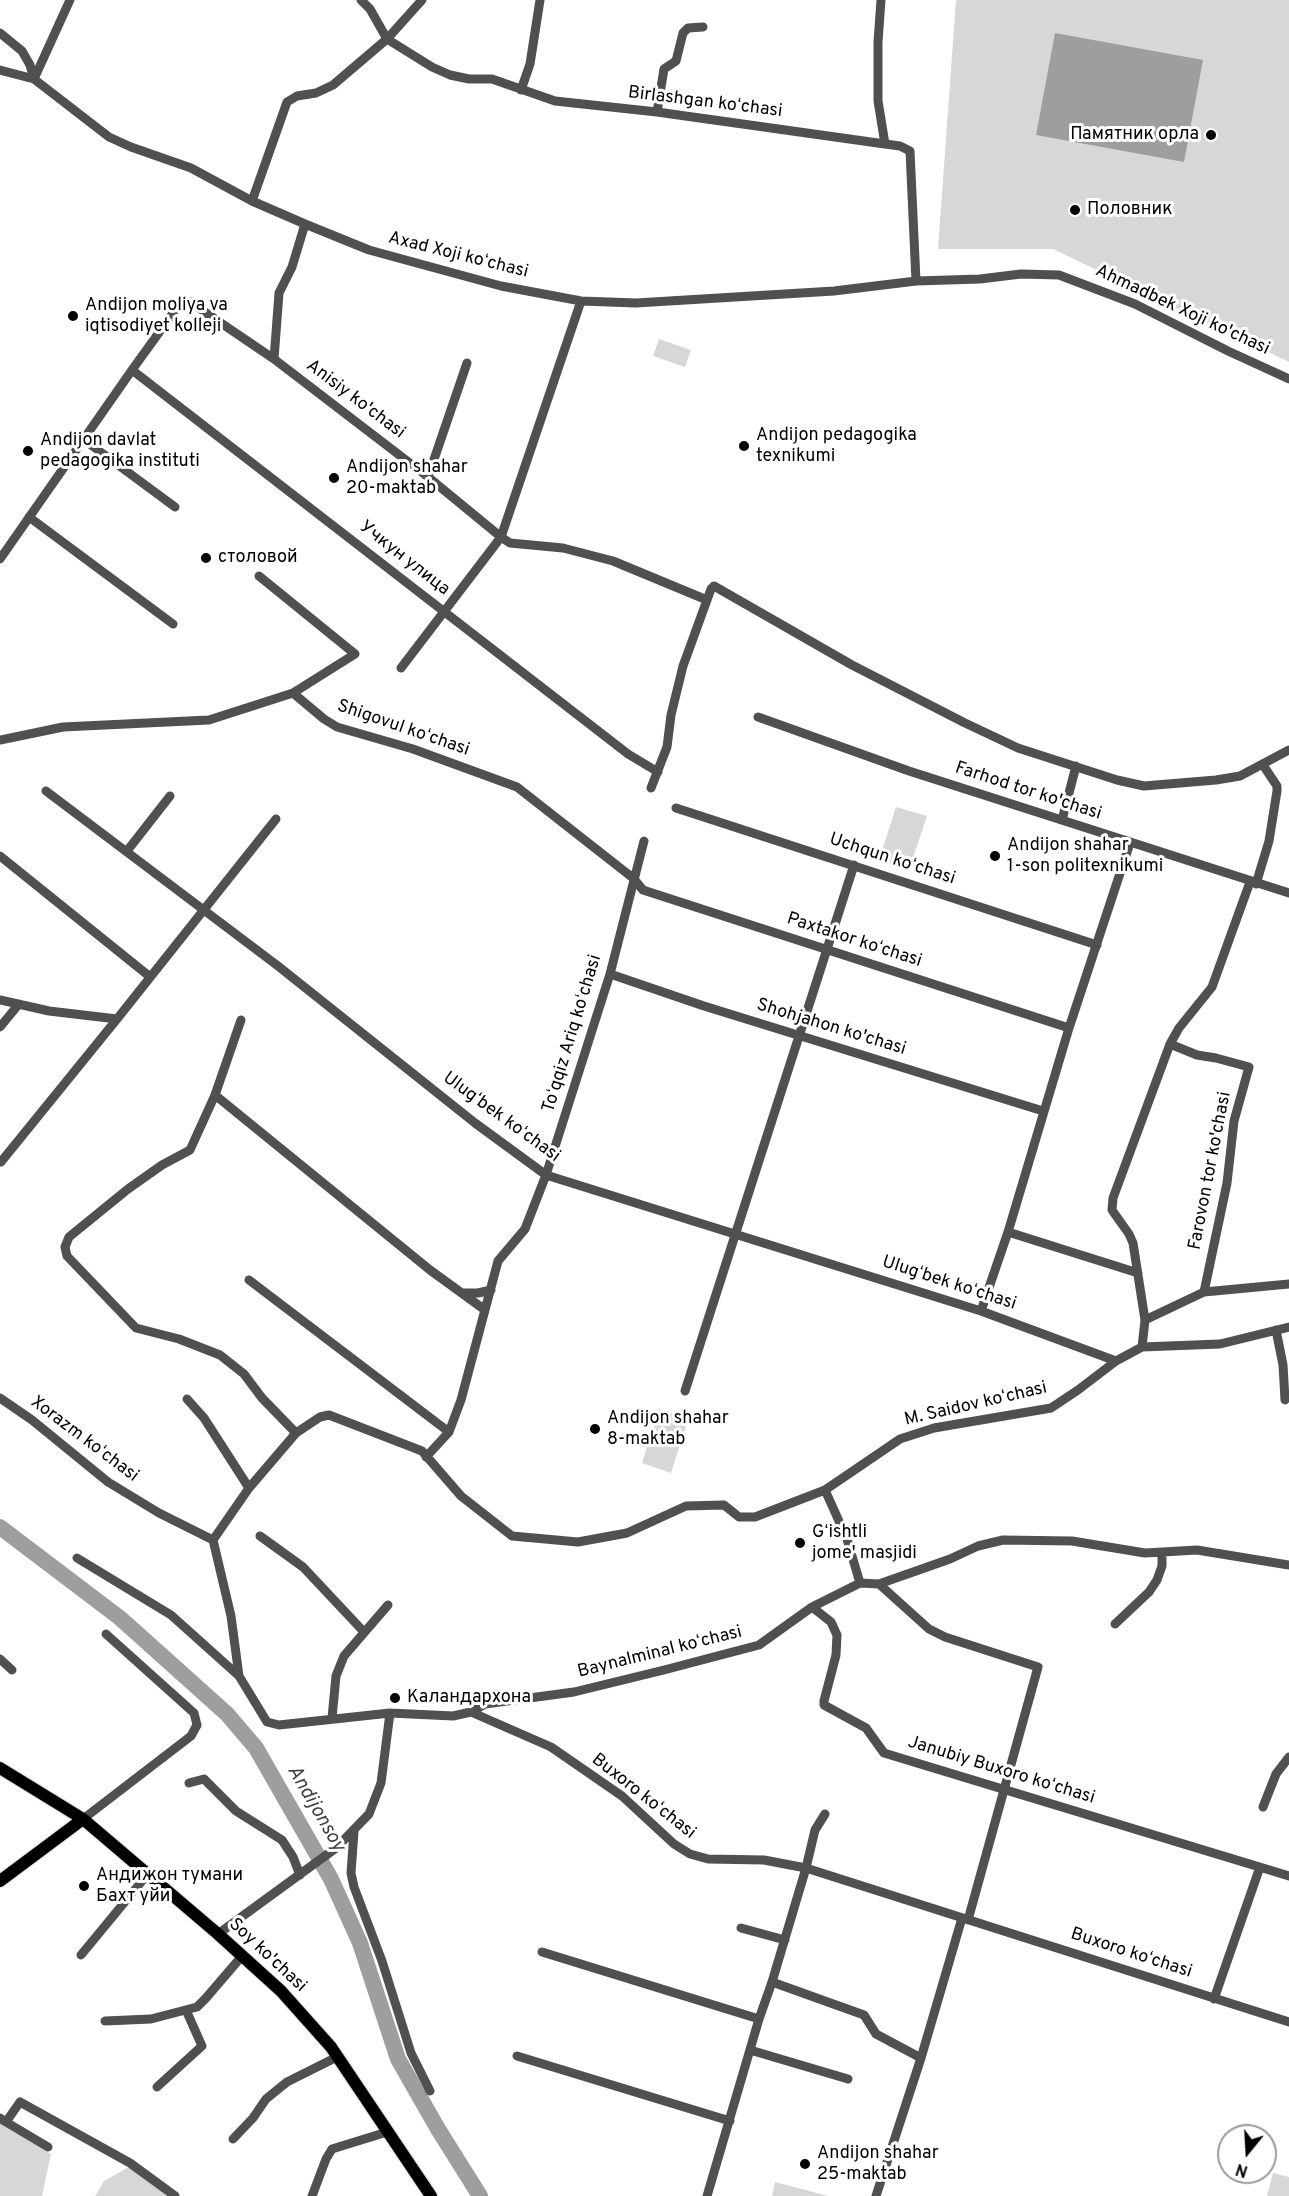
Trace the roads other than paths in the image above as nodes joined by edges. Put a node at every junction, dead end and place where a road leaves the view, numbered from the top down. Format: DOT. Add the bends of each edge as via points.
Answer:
graph roads {
  1 [pos="70,0"];
  2 [pos="361,0"];
  3 [pos="422,0"];
  4 [pos="540,0"];
  5 [pos="881,0"];
  6 [pos="703,27"];
  7 [pos="0,33"];
  8 [pos="387,39"];
  9 [pos="0,70"];
  10 [pos="34,79"];
  11 [pos="521,90"];
  12 [pos="657,112"];
  13 [pos="885,144"];
  14 [pos="252,201"];
  15 [pos="305,224"];
  16 [pos="916,281"];
  17 [pos="581,301"];
  18 [pos="274,359"];
  19 [pos="467,363"];
  20 [pos="132,370"];
  21 [pos="1289,379"];
  22 [pos="82,439"];
  23 [pos="428,477"];
  24 [pos="176,507"];
  25 [pos="29,517"];
  26 [pos="501,537"];
  27 [pos="0,559"];
  28 [pos="259,576"];
  29 [pos="707,600"];
  30 [pos="443,610"];
  31 [pos="173,624"];
  32 [pos="401,668"];
  33 [pos="292,693"];
  34 [pos="758,717"];
  35 [pos="0,740"];
  36 [pos="1289,750"];
  37 [pos="1263,765"];
  38 [pos="1076,766"];
  39 [pos="658,772"];
  40 [pos="651,788"];
  41 [pos="46,791"];
  42 [pos="170,796"];
  43 [pos="676,808"];
  44 [pos="276,819"];
  45 [pos="1062,820"];
  46 [pos="644,841"];
  47 [pos="1130,843"];
  48 [pos="127,851"];
  49 [pos="0,856"];
  50 [pos="854,865"];
  51 [pos="633,878"];
  52 [pos="1253,883"];
  53 [pos="1289,893"];
  54 [pos="204,909"];
  55 [pos="1097,945"];
  56 [pos="827,950"];
  57 [pos="610,974"];
  58 [pos="149,975"];
  59 [pos="0,1000"];
  60 [pos="19,1004"];
  61 [pos="117,1019"];
  62 [pos="241,1020"];
  63 [pos="0,1027"];
  64 [pos="1069,1028"];
  65 [pos="800,1036"];
  66 [pos="1170,1044"];
  67 [pos="215,1095"];
  68 [pos="1043,1111"];
  69 [pos="2,1162"];
  70 [pos="546,1175"];
  71 [pos="1008,1232"];
  72 [pos="735,1233"];
  73 [pos="1138,1273"];
  74 [pos="249,1281"];
  75 [pos="1289,1284"];
  76 [pos="491,1290"];
  77 [pos="1204,1292"];
  78 [pos="462,1293"];
  79 [pos="485,1310"];
  80 [pos="981,1311"];
  81 [pos="1145,1320"];
  82 [pos="1289,1327"];
  83 [pos="1276,1330"];
  84 [pos="1142,1347"];
  85 [pos="1116,1360"];
  86 [pos="686,1391"];
  87 [pos="0,1398"];
  88 [pos="187,1399"];
  89 [pos="1285,1400"];
  90 [pos="449,1432"];
  91 [pos="296,1433"];
  92 [pos="426,1457"];
  93 [pos="249,1488"];
  94 [pos="825,1490"];
  95 [pos="260,1536"];
  96 [pos="213,1540"];
  97 [pos="1162,1553"];
  98 [pos="77,1558"];
  99 [pos="1289,1565"];
  100 [pos="860,1583"];
  101 [pos="879,1584"];
  102 [pos="388,1605"];
  103 [pos="812,1607"];
  104 [pos="1115,1624"];
  105 [pos="364,1632"];
  106 [pos="106,1634"];
  107 [pos="0,1659"];
  108 [pos="12,1670"];
  109 [pos="239,1676"];
  110 [pos="390,1713"];
  111 [pos="471,1713"];
  112 [pos="332,1718"];
  113 [pos="1289,1757"];
  114 [pos="0,1768"];
  115 [pos="189,1783"];
  116 [pos="1004,1789"];
  117 [pos="1263,1807"];
  118 [pos="825,1814"];
  119 [pos="82,1819"];
  120 [pos="354,1831"];
  121 [pos="1260,1867"];
  122 [pos="806,1868"];
  123 [pos="303,1873"];
  124 [pos="147,1875"];
  125 [pos="1289,1876"];
  126 [pos="0,1881"];
  127 [pos="965,1919"];
  128 [pos="741,1928"];
  129 [pos="218,1934"];
  130 [pos="785,1940"];
  131 [pos="542,1952"];
  132 [pos="81,1956"];
  133 [pos="242,1956"];
  134 [pos="772,1982"];
  135 [pos="1214,1999"];
  136 [pos="186,2010"];
  137 [pos="759,2019"];
  138 [pos="105,2021"];
  139 [pos="1289,2022"];
  140 [pos="750,2050"];
  141 [pos="337,2056"];
  142 [pos="518,2056"];
  143 [pos="921,2058"];
  144 [pos="848,2079"];
  145 [pos="158,2087"];
  146 [pos="430,2091"];
  147 [pos="3,2120"];
  148 [pos="730,2121"];
  149 [pos="387,2132"];
  150 [pos="233,2139"];
  151 [pos="48,2147"];
  152 [pos="175,2196"];
  153 [pos="312,2196"];
  154 [pos="431,2196"];
  155 [pos="707,2196"];
  156 [pos="876,2196"];
  1 -- 10 [label="street"];
  2 -- 8 [label="street, Birlashgan koʻchasi"];
  3 -- 8 [label="street"];
  4 -- 11 [label="street" via="530,64"];
  5 -- 13 [label="street" via="878,102"];
  6 -- 12 [label="street" via="688,28 683,33 676,61 664,69"];
  7 -- 10 [label="street" via="22,51"];
  8 -- 11 [label="street, Birlashgan koʻchasi" via="450,75 492,79"];
  8 -- 14 [label="street" via="333,85 287,102"];
  9 -- 10 [label="street"];
  10 -- 14 [label="street, Axad Xoji koʻchasi" via="109,137 191,168"];
  11 -- 12 [label="street, Birlashgan koʻchasi" via="555,100"];
  12 -- 13 [label="street, Birlashgan koʻchasi"];
  13 -- 16 [label="street, Birlashgan koʻchasi" via="910,151"];
  14 -- 15 [label="street, Axad Xoji koʻchasi"];
  15 -- 17 [label="street, Axad Xoji koʻchasi" via="420,265"];
  15 -- 18 [label="street" via="279,293"];
  16 -- 17 [label="street, Axad Xoji koʻchasi" via="834,291 677,301"];
  16 -- 21 [label="street, Ahmadbek Xoji ko'chasi" via="1059,275 1135,304"];
  17 -- 26 [label="street"];
  18 -- 20 [label="street, Anisiy ko'chasi" via="190,302 181,302"];
  18 -- 23 [label="street, Anisiy ko'chasi"];
  19 -- 23 [label="street"];
  20 -- 22 [label="street"];
  20 -- 30 [label="street, Учкун улица"];
  22 -- 24 [label="street"];
  22 -- 25 [label="street"];
  23 -- 26 [label="street, Anisiy ko'chasi"];
  25 -- 27 [label="street"];
  25 -- 31 [label="street"];
  26 -- 29 [label="street, Anisiy ko'chasi" via="510,543 563,548 613,561"];
  26 -- 30 [label="street"];
  28 -- 33 [label="street" via="355,654"];
  29 -- 38 [label="street" via="711,589 718,587 852,665 965,723 1018,748"];
  29 -- 39 [label="street" via="683,666 667,747"];
  30 -- 32 [label="street"];
  30 -- 39 [label="street, Учкун улица" via="628,754"];
  33 -- 35 [label="street" via="208,720 63,727"];
  33 -- 51 [label="street, Shigovul koʻchasi" via="337,727 413,749 517,787"];
  34 -- 45 [label="street, Farhod tor ko'chasi"];
  36 -- 37 [label="street"];
  37 -- 38 [label="street" via="1240,776 1144,786"];
  37 -- 52 [label="street" via="1277,791 1269,840"];
  38 -- 45 [label="street"];
  39 -- 40 [label="street"];
  41 -- 48 [label="street, Ulugʻbek koʻchasi"];
  42 -- 48 [label="street"];
  43 -- 50 [label="street, Uchqun koʻchasi"];
  44 -- 54 [label="street"];
  45 -- 47 [label="street, Farhod tor ko'chasi"];
  46 -- 51 [label="street, Toʻqqiz Ariq koʻchasi"];
  47 -- 52 [label="street, Farhod tor ko'chasi"];
  47 -- 55 [label="street"];
  48 -- 54 [label="street, Ulugʻbek koʻchasi"];
  49 -- 58 [label="street"];
  50 -- 55 [label="street, Uchqun koʻchasi"];
  50 -- 56 [label="street"];
  51 -- 56 [label="street, Paxtakor koʻchasi" via="643,890"];
  51 -- 57 [label="street, Toʻqqiz Ariq koʻchasi"];
  52 -- 53 [label="street, Farhod tor ko'chasi"];
  52 -- 66 [label="street" via="1212,987"];
  54 -- 58 [label="street"];
  54 -- 70 [label="street, Ulugʻbek koʻchasi"];
  55 -- 64 [label="street"];
  56 -- 64 [label="street, Paxtakor koʻchasi"];
  56 -- 65 [label="street"];
  57 -- 65 [label="street, Shohjahon ko'chasi"];
  57 -- 70 [label="street, Toʻqqiz Ariq koʻchasi"];
  58 -- 61 [label="street"];
  59 -- 60 [label="street"];
  60 -- 61 [label="street"];
  60 -- 63 [label="street"];
  61 -- 69 [label="street"];
  62 -- 67 [label="street"];
  64 -- 68 [label="street"];
  65 -- 68 [label="street, Shohjahon ko'chasi"];
  65 -- 72 [label="street"];
  66 -- 73 [label="street" via="1113,1198 1112,1210 1133,1243"];
  66 -- 77 [label="street, Farovon tor ko'chasi" via="1197,1055 1249,1067 1234,1121 1227,1183"];
  67 -- 78 [label="street"];
  67 -- 91 [label="street" via="190,1150 128,1189 69,1237 67,1256 136,1328 220,1355 244,1374"];
  68 -- 71 [label="street"];
  70 -- 72 [label="street, Ulugʻbek koʻchasi"];
  70 -- 76 [label="street, Toʻqqiz Ariq koʻchasi" via="525,1229 498,1261"];
  71 -- 73 [label="street"];
  71 -- 80 [label="street"];
  72 -- 80 [label="street, Ulugʻbek koʻchasi"];
  72 -- 86 [label="street"];
  73 -- 81 [label="street"];
  74 -- 90 [label="street"];
  75 -- 77 [label="street"];
  76 -- 78 [label="street"];
  76 -- 79 [label="street, Toʻqqiz Ariq koʻchasi"];
  77 -- 81 [label="street"];
  78 -- 79 [label="street"];
  79 -- 90 [label="street, Toʻqqiz Ariq koʻchasi"];
  80 -- 85 [label="street, Ulugʻbek koʻchasi"];
  81 -- 84 [label="street"];
  82 -- 83 [label="street"];
  83 -- 84 [label="street" via="1220,1344"];
  83 -- 89 [label="street"];
  84 -- 85 [label="street, M. Saidov koʻchasi"];
  85 -- 94 [label="street, M. Saidov koʻchasi" via="1051,1408 934,1428 900,1439"];
  87 -- 96 [label="street, Xorazm koʻchasi" via="108,1482"];
  88 -- 93 [label="street" via="204,1418"];
  90 -- 92 [label="street, Toʻqqiz Ariq koʻchasi"];
  91 -- 92 [label="street, M. Saidov koʻchasi" via="320,1417 336,1416 423,1450"];
  91 -- 93 [label="street, M. Saidov koʻchasi"];
  92 -- 94 [label="street, M. Saidov koʻchasi" via="461,1496 512,1536 578,1542 627,1533 686,1506 724,1504 739,1517 755,1517"];
  93 -- 96 [label="street, M. Saidov koʻchasi"];
  94 -- 100 [label="street" via="847,1539"];
  95 -- 105 [label="street" via="303,1567"];
  96 -- 109 [label="street" via="231,1616"];
  97 -- 99 [label="street, Baynalminal koʻchasi" via="1197,1550"];
  97 -- 101 [label="street, Baynalminal koʻchasi" via="1072,1541 1003,1540"];
  97 -- 104 [label="street" via="1157,1580"];
  98 -- 109 [label="street" via="171,1615"];
  100 -- 101 [label="street, Baynalminal koʻchasi"];
  100 -- 103 [label="street, Baynalminal koʻchasi"];
  101 -- 116 [label="street" via="929,1629 1038,1666"];
  102 -- 105 [label="street"];
  103 -- 111 [label="street, Baynalminal koʻchasi" via="759,1645 574,1692 485,1704"];
  103 -- 116 [label="street, Janubiy Buxoro koʻchasi" via="831,1622 837,1635 824,1705 866,1728 884,1753"];
  105 -- 112 [label="street" via="344,1656 336,1676"];
  106 -- 119 [label="street" via="194,1713 197,1725 191,1736"];
  107 -- 108 [label="street"];
  109 -- 112 [label="street, Baynalminal koʻchasi" via="267,1722 279,1725"];
  110 -- 111 [label="street, Baynalminal koʻchasi"];
  110 -- 112 [label="street, Baynalminal koʻchasi"];
  110 -- 120 [label="street" via="381,1784 369,1814"];
  111 -- 122 [label="street, Buxoro koʻchasi" via="551,1747 622,1796 690,1854"];
  113 -- 117 [label="street" via="1276,1774"];
  114 -- 119 [label="main road, Soy ko'chasi"];
  115 -- 123 [label="street" via="204,1779 236,1811 282,1840"];
  116 -- 121 [label="street, Janubiy Buxoro koʻchasi"];
  116 -- 127 [label="street"];
  118 -- 122 [label="street" via="815,1830"];
  119 -- 124 [label="main road, Soy ko'chasi"];
  119 -- 126 [label="main road"];
  120 -- 123 [label="street"];
  120 -- 146 [label="street" via="354,1887 411,2053"];
  121 -- 125 [label="street, Janubiy Buxoro koʻchasi"];
  121 -- 135 [label="street"];
  122 -- 127 [label="street, Buxoro koʻchasi"];
  122 -- 130 [label="street"];
  123 -- 129 [label="street"];
  124 -- 129 [label="main road, Soy ko'chasi"];
  124 -- 132 [label="street"];
  127 -- 135 [label="street, Buxoro koʻchasi"];
  127 -- 143 [label="street"];
  128 -- 130 [label="street"];
  129 -- 133 [label="main road, Soy ko'chasi"];
  130 -- 134 [label="street"];
  131 -- 137 [label="street"];
  133 -- 136 [label="street" via="207,1998"];
  133 -- 141 [label="main road, Soy ko'chasi" via="281,1991"];
  134 -- 137 [label="street"];
  134 -- 143 [label="street" via="864,2015 876,2034"];
  135 -- 139 [label="street, Buxoro koʻchasi"];
  136 -- 138 [label="street" via="151,2019"];
  136 -- 145 [label="street" via="202,2046"];
  137 -- 140 [label="street"];
  140 -- 144 [label="street"];
  140 -- 148 [label="street"];
  141 -- 149 [label="main road, Soy ko'chasi"];
  141 -- 150 [label="street" via="273,2093"];
  142 -- 148 [label="street"];
  143 -- 156 [label="street"];
  147 -- 151 [label="street"];
  147 -- 152 [label="street" via="20,2102 130,2163"];
  148 -- 155 [label="street"];
  149 -- 153 [label="street" via="332,2149"];
  149 -- 154 [label="main road, Soy ko'chasi"];
}
